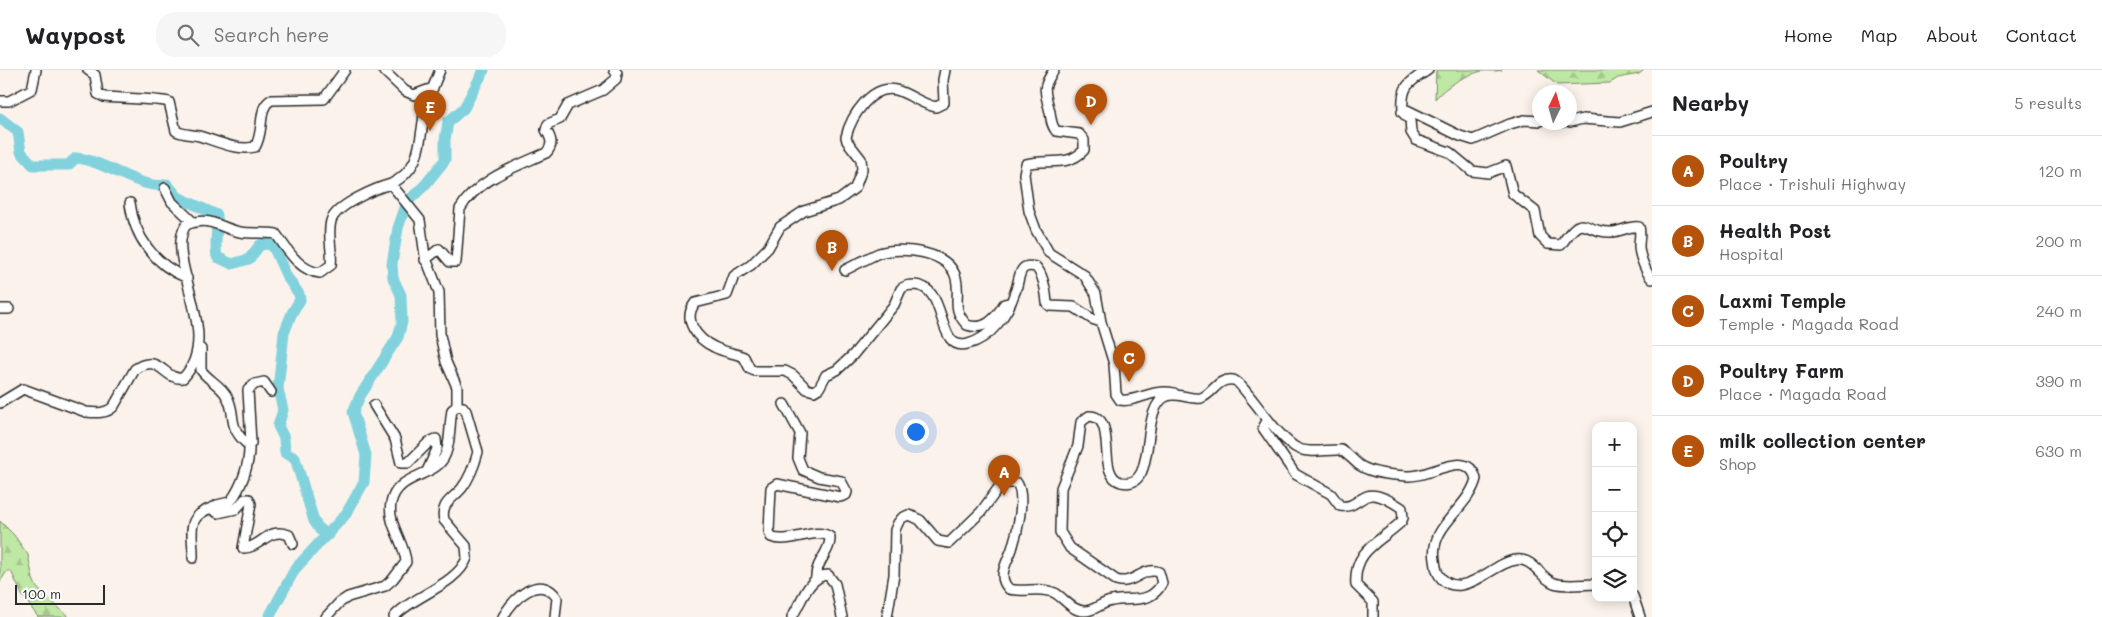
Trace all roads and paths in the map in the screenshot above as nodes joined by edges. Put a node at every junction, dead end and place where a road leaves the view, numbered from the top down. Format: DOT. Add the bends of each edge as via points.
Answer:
graph roads {
  1 [pos="36,70"];
  2 [pos="88,70"];
  3 [pos="345,70"];
  4 [pos="383,70"];
  5 [pos="440,70"];
  6 [pos="614,70"];
  7 [pos="946,70"];
  8 [pos="1054,70"];
  9 [pos="1428,70"];
  10 [pos="433,88"];
  11 [pos="0,101"];
  12 [pos="1404,110"];
  13 [pos="1652,112"];
  14 [pos="1532,120"];
  15 [pos="1577,120"];
  16 [pos="391,184"];
  17 [pos="164,188"];
  18 [pos="130,203"];
  19 [pos="193,222"];
  20 [pos="426,260"];
  21 [pos="844,270"];
  22 [pos="187,278"];
  23 [pos="1652,279"];
  24 [pos="1010,304"];
  25 [pos="1101,322"];
  26 [pos="199,344"];
  27 [pos="271,392"];
  28 [pos="1181,396"];
  29 [pos="0,403"];
  30 [pos="784,404"];
  31 [pos="374,405"];
  32 [pos="457,406"];
  33 [pos="1267,421"];
  34 [pos="249,444"];
  35 [pos="427,471"];
  36 [pos="214,507"];
  37 [pos="293,544"];
  38 [pos="193,558"];
  39 [pos="816,578"];
  40 [pos="1592,584"];
  41 [pos="1635,602"];
  42 [pos="326,617"];
  43 [pos="394,617"];
  44 [pos="504,617"];
  45 [pos="555,617"];
  46 [pos="792,617"];
  47 [pos="842,617"];
  48 [pos="887,617"];
  49 [pos="1373,617"];
  50 [pos="1640,617"];
  1 -- 11 [label="street" via="32,89 9,101"];
  2 -- 3 [label="street" via="95,75 98,94 169,102 176,130 182,134 197,135 219,144 255,148 262,132 265,103 271,100 324,99"];
  4 -- 10 [label="street" via="414,95"];
  5 -- 10 [label="street"];
  6 -- 20 [label="street" via="616,79 610,86 568,104 560,118 548,124 546,130 551,139 546,153 504,172 464,201 460,209 456,262 450,262 439,250"];
  7 -- 24 [label="street" via="944,103 936,107 896,90 872,94 859,110 846,136 861,159 862,169 855,188 839,200 804,211 780,226 768,248 752,265 734,276 727,295 695,303 690,311 690,323 714,347 744,357 755,371 785,371 814,391 826,375 837,370 853,355 894,305 903,287 922,286 930,291 948,334 959,345 972,342 990,330 1004,318"];
  8 -- 25 [label="street" via="1044,93 1052,126 1056,131 1080,134 1084,150 1060,162 1026,164 1024,174 1029,211 1049,253 1070,265 1089,282 1096,294"];
  9 -- 12 [label="street" via="1406,86"];
  10 -- 16 [label="street" via="416,158 407,174"];
  12 -- 14 [label="street" via="1473,140 1510,124"];
  12 -- 23 [label="street" via="1416,140 1449,152 1472,171 1488,173 1506,166 1513,194 1535,211 1540,236 1548,244 1561,245 1579,225 1612,232 1639,227 1640,256 1645,261 1646,273"];
  13 -- 15 [label="street" via="1620,122"];
  16 -- 19 [label="street" via="362,196 334,217 330,232 331,265 320,273 301,265 276,234 242,232 218,224"];
  16 -- 20 [label="street" via="420,220"];
  17 -- 19 [label="street" via="172,202"];
  18 -- 22 [label="street" via="134,220 152,256"];
  19 -- 22 [label="street" via="186,225 182,234"];
  20 -- 32 [label="street" via="439,292 440,336 446,362 457,387"];
  21 -- 24 [label="street" via="889,251 930,253 950,265 954,272 957,312 967,325 980,327 988,323 1004,304"];
  22 -- 26 [label="street"];
  24 -- 25 [label="street" via="1022,270 1026,266 1036,267 1045,287 1047,304 1074,307"];
  25 -- 28 [label="street" via="1110,346 1116,394 1120,400 1163,391"];
  26 -- 29 [label="street" via="184,378 175,378 153,364 141,365 135,368 114,406 105,412 86,412 23,389"];
  26 -- 34 [label="street" via="202,370 225,393 235,432"];
  27 -- 34 [label="street" via="264,382 248,390 252,439"];
  28 -- 33 [label="street" via="1201,398 1222,381 1238,381"];
  28 -- 48 [label="street" via="1167,396 1154,411 1144,468 1132,481 1121,482 1112,476 1101,422 1092,416 1083,419 1078,446 1061,488 1060,532 1070,548 1121,582 1150,571 1160,572 1162,583 1156,592 1144,599 1112,600 1082,612 1048,591 1009,589 1002,578 1003,570 1016,532 1020,502 1017,483 1006,482 995,490 981,512 948,543 938,541 920,520 908,515 902,518 895,530 894,575"];
  30 -- 39 [label="street" via="800,433 798,458 803,470 841,482 847,492 840,497 777,484 771,488 771,537 784,541 821,534 830,537 829,547 815,570"];
  31 -- 35 [label="street" via="395,439 401,463 408,463 436,439 437,450"];
  32 -- 35 [label="street" via="452,410 448,448 443,459"];
  32 -- 43 [label="street" via="466,411 478,452 462,488 445,505 443,516 466,546 467,558 454,574"];
  33 -- 40 [label="street" via="1297,448 1341,450 1358,464 1372,470 1411,477 1450,465 1471,468 1476,479 1472,490 1434,543 1437,572 1444,582 1452,585 1474,581 1518,560 1528,562 1557,584"];
  33 -- 49 [label="street" via="1263,428 1267,436 1295,474 1331,494 1340,506 1351,506 1374,495 1402,508 1401,522 1375,542 1356,566 1356,585 1373,602"];
  34 -- 36 [label="street" via="248,462 237,492 230,502"];
  35 -- 42 [label="street" via="409,479 394,495 391,504 394,526 406,558 404,567 385,586 348,597"];
  36 -- 37 [label="street" via="214,512 218,513 236,509 245,499 250,501 243,548 250,548 265,536 280,534 289,535"];
  36 -- 38 [label="street" via="197,516 193,522 190,536"];
  39 -- 46 [label="street"];
  39 -- 47 [label="street" via="821,575 832,578"];
  41 -- 50 [label="street"];
  44 -- 45 [label="street" via="520,596 537,587 548,588 557,598"];
}
